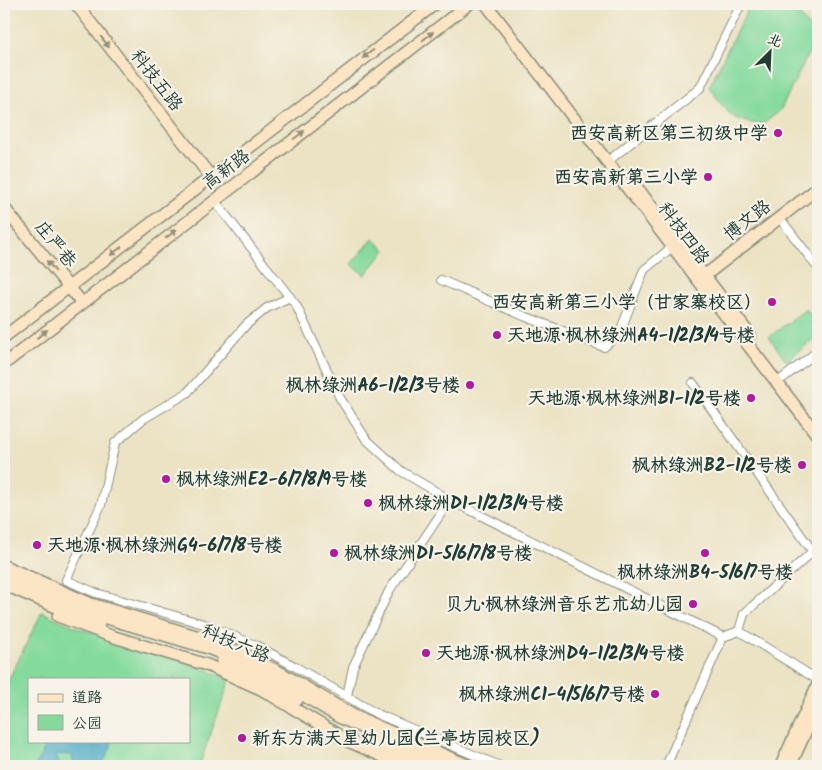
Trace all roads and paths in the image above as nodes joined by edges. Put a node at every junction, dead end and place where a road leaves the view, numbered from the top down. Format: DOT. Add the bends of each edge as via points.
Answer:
graph roads {
  1 [pos="76,4"];
  2 [pos="435,4"];
  3 [pos="469,4"];
  4 [pos="486,4"];
  5 [pos="494,4"];
  6 [pos="741,4"];
  7 [pos="611,159"];
  8 [pos="211,177"];
  9 [pos="818,188"];
  10 [pos="214,200"];
  11 [pos="4,208"];
  12 [pos="779,218"];
  13 [pos="672,247"];
  14 [pos="818,268"];
  15 [pos="701,278"];
  16 [pos="442,280"];
  17 [pos="68,287"];
  18 [pos="290,297"];
  19 [pos="82,304"];
  20 [pos="4,337"];
  21 [pos="818,351"];
  22 [pos="4,364"];
  23 [pos="783,378"];
  24 [pos="693,383"];
  25 [pos="818,423"];
  26 [pos="818,436"];
  27 [pos="450,500"];
  28 [pos="812,552"];
  29 [pos="818,559"];
  30 [pos="4,566"];
  31 [pos="4,576"];
  32 [pos="4,584"];
  33 [pos="4,593"];
  34 [pos="739,631"];
  35 [pos="723,637"];
  36 [pos="818,680"];
  37 [pos="818,684"];
  38 [pos="347,696"];
  39 [pos="818,703"];
  40 [pos="406,766"];
  41 [pos="427,766"];
  42 [pos="446,766"];
  43 [pos="469,766"];
  44 [pos="500,766"];
  45 [pos="666,766"];
  46 [pos="781,766"];
  47 [pos="790,766"];
  1 -- 8 [label="main road, 科技五路, one-way"];
  2 -- 8 [label="main road, 高新路, one-way"];
  10 -- 3 [label="main road, 高新路, one-way"];
  4 -- 7 [label="main road, 科技四路"];
  5 -- 7 [label="main road, 科技四路"];
  6 -- 7 [label="street" via="700,88"];
  7 -- 13 [label="main road, 科技四路"];
  7 -- 15 [label="main road, 科技四路"];
  8 -- 17 [label="main road, 高新路, one-way"];
  9 -- 12 [label="main road, 博文路"];
  10 -- 18 [label="street"];
  19 -- 10 [label="main road, 高新路, one-way"];
  17 -- 11 [label="main road, 庄严巷, one-way"];
  12 -- 14 [label="street"];
  12 -- 15 [label="main road, 博文路"];
  13 -- 15 [label="main road, 科技四路"];
  13 -- 16 [label="street" via="644,270 620,332 604,347"];
  15 -- 23 [label="main road, 科技四路"];
  15 -- 26 [label="main road, 科技四路"];
  17 -- 19 [label="main road, 庄严巷"];
  17 -- 20 [label="main road, 高新路"];
  18 -- 27 [label="street" via="340,398 366,439 401,471"];
  18 -- 38 [label="street" via="267,308 246,325 187,393 143,419 115,442 101,505 66,580 96,593 207,625 257,646"];
  22 -- 19 [label="main road, 高新路, one-way"];
  21 -- 23 [label="street"];
  23 -- 25 [label="main road, 科技四路"];
  24 -- 28 [label="street"];
  27 -- 35 [label="street"];
  27 -- 38 [label="street" via="390,591 353,667"];
  28 -- 29 [label="street"];
  28 -- 34 [label="street" via="744,614"];
  30 -- 43 [label="main road" via="91,604 237,651 354,716"];
  31 -- 42 [label="main road, 科技六路" via="103,617 208,648 251,666 339,717"];
  32 -- 41 [label="main road, 科技六路" via="107,626 210,658 272,686 356,734"];
  33 -- 40 [label="main road" via="110,636 207,664 261,689 348,740"];
  34 -- 35 [label="street"];
  34 -- 36 [label="street"];
  35 -- 45 [label="street"];
  37 -- 46 [label="main road"];
  38 -- 44 [label="street" via="377,714"];
  39 -- 47 [label="main road"];
}
